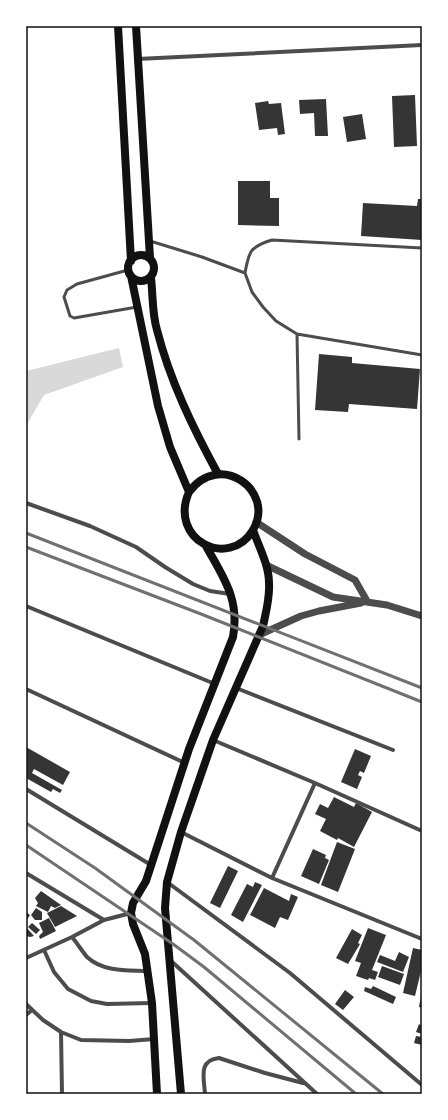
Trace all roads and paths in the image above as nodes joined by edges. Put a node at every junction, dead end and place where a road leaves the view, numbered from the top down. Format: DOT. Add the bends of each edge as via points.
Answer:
graph roads {
  1 [pos="118,26"];
  2 [pos="136,26"];
  3 [pos="422,45"];
  4 [pos="137,59"];
  5 [pos="149,241"];
  6 [pos="422,248"];
  7 [pos="150,258"];
  8 [pos="131,261"];
  9 [pos="129,273"];
  10 [pos="244,273"];
  11 [pos="151,278"];
  12 [pos="137,307"];
  13 [pos="297,334"];
  14 [pos="422,355"];
  15 [pos="299,439"];
  16 [pos="218,474"];
  17 [pos="188,492"];
  18 [pos="26,503"];
  19 [pos="256,522"];
  20 [pos="253,530"];
  21 [pos="206,546"];
  22 [pos="266,565"];
  23 [pos="230,594"];
  24 [pos="367,601"];
  25 [pos="26,606"];
  26 [pos="422,616"];
  27 [pos="259,635"];
  28 [pos="215,684"];
  29 [pos="236,688"];
  30 [pos="26,689"];
  31 [pos="213,740"];
  32 [pos="393,750"];
  33 [pos="185,763"];
  34 [pos="315,783"];
  35 [pos="26,789"];
  36 [pos="422,831"];
  37 [pos="181,832"];
  38 [pos="151,865"];
  39 [pos="26,873"];
  40 [pos="272,878"];
  41 [pos="167,882"];
  42 [pos="131,913"];
  43 [pos="104,920"];
  44 [pos="72,937"];
  45 [pos="422,939"];
  46 [pos="44,950"];
  47 [pos="26,958"];
  48 [pos="170,960"];
  49 [pos="147,971"];
  50 [pos="152,1002"];
  51 [pos="26,1004"];
  52 [pos="32,1010"];
  53 [pos="26,1015"];
  54 [pos="61,1032"];
  55 [pos="154,1039"];
  56 [pos="304,1083"];
  57 [pos="422,1085"];
  58 [pos="62,1094"];
  59 [pos="157,1094"];
  60 [pos="181,1094"];
  61 [pos="207,1094"];
  62 [pos="317,1094"];
  1 -- 8 [label="main road"];
  2 -- 4 [label="main road"];
  3 -- 4 [label="street"];
  4 -- 5 [label="main road"];
  5 -- 7 [label="main road"];
  5 -- 10 [label="lane"];
  6 -- 10 [label="lane" via="272,240 260,244 249,252"];
  7 -- 8 [label="main road" via="137,256"];
  7 -- 11 [label="main road" via="154,266"];
  8 -- 9 [label="main road"];
  9 -- 11 [label="main road" via="139,281"];
  9 -- 12 [label="main road"];
  9 -- 12 [label="lane" via="77,284 66,290 64,297 70,316 74,318"];
  10 -- 13 [label="lane" via="252,292 263,307 276,321"];
  11 -- 16 [label="main road" via="156,329 178,395"];
  12 -- 17 [label="main road" via="158,406 170,447"];
  13 -- 14 [label="lane"];
  13 -- 15 [label="lane"];
  16 -- 17 [label="main road" via="201,480"];
  16 -- 19 [label="main road" via="235,477 249,488 257,504"];
  17 -- 21 [label="main road" via="183,510 184,519 192,535"];
  18 -- 23 [label="street" via="90,526 136,547 193,584 210,591"];
  19 -- 20 [label="main road"];
  19 -- 24 [label="street" via="306,554 355,580"];
  20 -- 21 [label="main road" via="244,540 232,547"];
  20 -- 22 [label="main road"];
  21 -- 23 [label="main road"];
  22 -- 24 [label="street" via="334,597"];
  22 -- 27 [label="main road" via="269,582 268,607"];
  23 -- 28 [label="main road" via="235,625"];
  24 -- 26 [label="street"];
  24 -- 27 [label="street" via="301,616"];
  25 -- 28 [label="street"];
  27 -- 29 [label="main road"];
  28 -- 33 [label="main road"];
  29 -- 31 [label="main road"];
  29 -- 32 [label="street"];
  30 -- 33 [label="street"];
  31 -- 34 [label="street"];
  31 -- 37 [label="main road"];
  33 -- 38 [label="main road"];
  34 -- 36 [label="street"];
  34 -- 40 [label="street"];
  35 -- 38 [label="street"];
  37 -- 40 [label="street"];
  37 -- 41 [label="main road"];
  38 -- 42 [label="main road"];
  39 -- 43 [label="street"];
  40 -- 45 [label="street"];
  41 -- 48 [label="main road" via="165,908"];
  41 -- 57 [label="street" via="290,973"];
  42 -- 43 [label="street"];
  42 -- 49 [label="main road" via="145,954"];
  43 -- 44 [label="street"];
  44 -- 46 [label="street"];
  44 -- 49 [label="street" via="87,957 97,965 109,969"];
  46 -- 47 [label="street"];
  46 -- 50 [label="street" via="54,972 68,989 91,1001 107,1004"];
  48 -- 56 [label="street"];
  48 -- 60 [label="main road"];
  49 -- 50 [label="main road"];
  50 -- 55 [label="main road"];
  51 -- 52 [label="street"];
  52 -- 53 [label="street"];
  52 -- 54 [label="street"];
  54 -- 55 [label="street" via="81,1040"];
  54 -- 58 [label="street"];
  55 -- 59 [label="main road"];
  56 -- 61 [label="street" via="219,1058 206,1062 204,1068"];
  56 -- 62 [label="street"];
}
